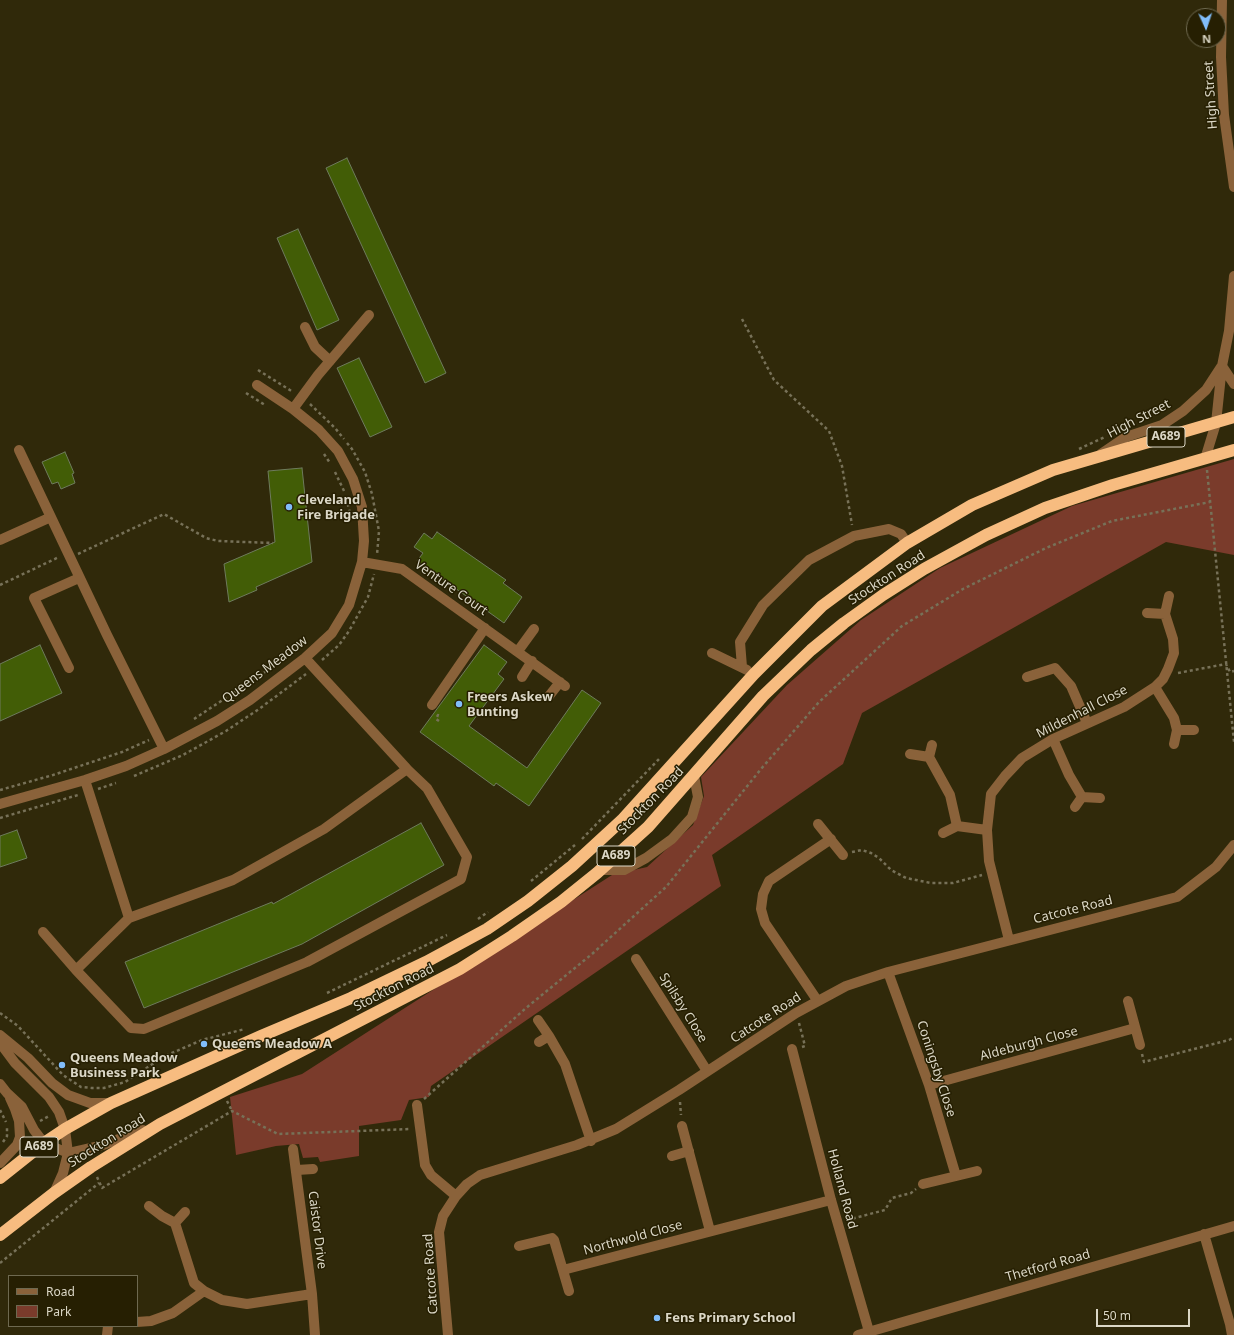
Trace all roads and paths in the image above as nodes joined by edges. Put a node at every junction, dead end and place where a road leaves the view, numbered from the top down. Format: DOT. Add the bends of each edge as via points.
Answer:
graph roads {
  1 [pos="1222,0"];
  2 [pos="1234,188"];
  3 [pos="1234,276"];
  4 [pos="369,315"];
  5 [pos="742,319"];
  6 [pos="305,327"];
  7 [pos="330,361"];
  8 [pos="1222,366"];
  9 [pos="258,370"];
  10 [pos="1234,384"];
  11 [pos="257,385"];
  12 [pos="246,393"];
  13 [pos="302,397"];
  14 [pos="270,409"];
  15 [pos="293,409"];
  16 [pos="1234,417"];
  17 [pos="1216,423"];
  18 [pos="320,448"];
  19 [pos="19,450"];
  20 [pos="1234,450"];
  21 [pos="1098,456"];
  22 [pos="1205,459"];
  23 [pos="1210,502"];
  24 [pos="351,516"];
  25 [pos="51,518"];
  26 [pos="854,536"];
  27 [pos="0,540"];
  28 [pos="273,543"];
  29 [pos="907,543"];
  30 [pos="68,553"];
  31 [pos="362,562"];
  32 [pos="376,564"];
  33 [pos="80,578"];
  34 [pos="0,585"];
  35 [pos="1168,596"];
  36 [pos="1147,613"];
  37 [pos="1165,614"];
  38 [pos="485,628"];
  39 [pos="534,629"];
  40 [pos="518,651"];
  41 [pos="712,653"];
  42 [pos="305,658"];
  43 [pos="532,661"];
  44 [pos="278,663"];
  45 [pos="1226,664"];
  46 [pos="742,667"];
  47 [pos="69,668"];
  48 [pos="314,668"];
  49 [pos="1234,671"];
  50 [pos="754,674"];
  51 [pos="1166,674"];
  52 [pos="522,677"];
  53 [pos="1027,677"];
  54 [pos="1156,687"];
  55 [pos="549,696"];
  56 [pos="432,705"];
  57 [pos="441,717"];
  58 [pos="193,719"];
  59 [pos="439,721"];
  60 [pos="1087,723"];
  61 [pos="1177,730"];
  62 [pos="1194,730"];
  63 [pos="158,737"];
  64 [pos="1053,739"];
  65 [pos="1234,742"];
  66 [pos="1174,744"];
  67 [pos="932,745"];
  68 [pos="164,749"];
  69 [pos="910,754"];
  70 [pos="929,757"];
  71 [pos="407,769"];
  72 [pos="134,776"];
  73 [pos="694,776"];
  74 [pos="85,780"];
  75 [pos="119,782"];
  76 [pos="0,790"];
  77 [pos="89,792"];
  78 [pos="1082,797"];
  79 [pos="1100,798"];
  80 [pos="0,804"];
  81 [pos="1075,807"];
  82 [pos="0,818"];
  83 [pos="818,824"];
  84 [pos="957,826"];
  85 [pos="987,830"];
  86 [pos="943,833"];
  87 [pos="831,839"];
  88 [pos="1234,844"];
  89 [pos="843,855"];
  90 [pos="600,870"];
  91 [pos="992,872"];
  92 [pos="129,918"];
  93 [pos="43,932"];
  94 [pos="1009,940"];
  95 [pos="636,959"];
  96 [pos="76,970"];
  97 [pos="888,972"];
  98 [pos="817,1000"];
  99 [pos="1128,1001"];
  100 [pos="796,1013"];
  101 [pos="538,1020"];
  102 [pos="1135,1028"];
  103 [pos="0,1035"];
  104 [pos="550,1036"];
  105 [pos="1234,1037"];
  106 [pos="539,1042"];
  107 [pos="0,1043"];
  108 [pos="1140,1045"];
  109 [pos="792,1049"];
  110 [pos="707,1071"];
  111 [pos="0,1084"];
  112 [pos="929,1085"];
  113 [pos="81,1087"];
  114 [pos="680,1090"];
  115 [pos="7,1093"];
  116 [pos="76,1099"];
  117 [pos="111,1103"];
  118 [pos="417,1105"];
  119 [pos="0,1110"];
  120 [pos="160,1124"];
  121 [pos="682,1126"];
  122 [pos="420,1128"];
  123 [pos="65,1129"];
  124 [pos="7,1136"];
  125 [pos="590,1141"];
  126 [pos="44,1143"];
  127 [pos="293,1149"];
  128 [pos="688,1151"];
  129 [pos="68,1153"];
  130 [pos="672,1156"];
  131 [pos="0,1163"];
  132 [pos="91,1166"];
  133 [pos="313,1169"];
  134 [pos="297,1170"];
  135 [pos="977,1171"];
  136 [pos="956,1176"];
  137 [pos="0,1178"];
  138 [pos="99,1183"];
  139 [pos="922,1184"];
  140 [pos="54,1193"];
  141 [pos="456,1196"];
  142 [pos="831,1200"];
  143 [pos="149,1206"];
  144 [pos="185,1212"];
  145 [pos="837,1222"];
  146 [pos="175,1223"];
  147 [pos="1234,1226"];
  148 [pos="710,1231"];
  149 [pos="1204,1234"];
  150 [pos="0,1235"];
  151 [pos="519,1246"];
  152 [pos="0,1263"];
  153 [pos="563,1270"];
  154 [pos="204,1291"];
  155 [pos="569,1291"];
  156 [pos="312,1294"];
  157 [pos="138,1322"];
  158 [pos="870,1333"];
  159 [pos="315,1335"];
  160 [pos="448,1335"];
  161 [pos="858,1335"];
  162 [pos="1232,1335"];
  1 -- 2 [label="street, High Street" via="1224,115"];
  3 -- 8 [label="street, High Street" via="1229,331"];
  4 -- 7 [label="street"];
  5 -- 26 [label="path" via="774,380 829,431 842,466"];
  6 -- 7 [label="street" via="315,347"];
  7 -- 13 [label="street"];
  8 -- 10 [label="street"];
  8 -- 17 [label="street, High Street"];
  8 -- 21 [label="street, High Street" via="1206,390 1183,411 1162,425 1126,437"];
  9 -- 13 [label="path"];
  11 -- 15 [label="street, Queens Meadow"];
  12 -- 14 [label="path"];
  13 -- 15 [label="street"];
  13 -- 32 [label="path" via="335,428 352,449 364,472 372,494 379,531"];
  15 -- 31 [label="street, Queens Meadow" via="319,430 338,451 353,479 362,507"];
  16 -- 17 [label="highway, Stockton Road / A689"];
  17 -- 21 [label="highway, Stockton Road / A689"];
  17 -- 22 [label="street, High Street"];
  18 -- 24 [label="path" via="345,493"];
  19 -- 25 [label="street"];
  20 -- 22 [label="highway, Stockton Road / A689"];
  21 -- 29 [label="highway, Stockton Road / A689" via="1053,470 972,505"];
  22 -- 23 [label="path"];
  22 -- 73 [label="highway, Stockton Road / A689" via="1113,485 1045,508 986,535 924,569 883,595 811,650 763,696"];
  23 -- 45 [label="path"];
  23 -- 118 [label="path" via="1112,521 1046,548 963,589 902,626 819,702 666,887"];
  25 -- 27 [label="street"];
  25 -- 30 [label="street"];
  26 -- 29 [label="street" via="888,529 902,534"];
  26 -- 46 [label="street" via="809,560 763,604 740,642"];
  28 -- 30 [label="path" via="218,541 206,538 164,514 78,554 76,548"];
  29 -- 50 [label="highway, Stockton Road / A689" via="822,606"];
  30 -- 33 [label="street"];
  30 -- 34 [label="path"];
  31 -- 32 [label="street"];
  31 -- 42 [label="street, Queens Meadow" via="349,605 332,633"];
  32 -- 38 [label="street, Venture Court" via="402,569"];
  32 -- 48 [label="path" via="368,597 349,631 339,645"];
  33 -- 47 [label="street" via="34,598"];
  33 -- 63 [label="street"];
  35 -- 37 [label="street, Mildenhall Close"];
  36 -- 37 [label="street"];
  37 -- 51 [label="street, Mildenhall Close" via="1173,638 1174,653"];
  38 -- 40 [label="street, Venture Court"];
  38 -- 56 [label="street, Venture Court"];
  39 -- 40 [label="street"];
  40 -- 43 [label="street, Venture Court"];
  41 -- 46 [label="street"];
  42 -- 48 [label="street"];
  42 -- 68 [label="street, Queens Meadow" via="224,717"];
  43 -- 52 [label="street"];
  43 -- 55 [label="street, Venture Court" via="563,684"];
  44 -- 58 [label="path"];
  45 -- 49 [label="path" via="1230,672"];
  45 -- 51 [label="path"];
  45 -- 65 [label="path"];
  46 -- 50 [label="street"];
  48 -- 71 [label="street"];
  48 -- 72 [label="path" via="226,731 183,755"];
  50 -- 117 [label="highway, Stockton Road / A689" via="622,820 572,866 499,921 426,962 358,995"];
  51 -- 54 [label="street, Mildenhall Close"];
  53 -- 60 [label="street" via="1055,668 1071,686"];
  54 -- 60 [label="street, Mildenhall Close" via="1124,707"];
  54 -- 61 [label="street" via="1174,718"];
  57 -- 59 [label="path" via="438,715 436,718"];
  60 -- 64 [label="street, Mildenhall Close"];
  61 -- 62 [label="street"];
  61 -- 66 [label="street"];
  63 -- 68 [label="street"];
  63 -- 76 [label="path" via="122,752"];
  64 -- 78 [label="street"];
  64 -- 85 [label="street, Mildenhall Close" via="1022,758 995,788 991,794"];
  67 -- 70 [label="street"];
  68 -- 74 [label="street, Queens Meadow"];
  69 -- 70 [label="street"];
  70 -- 84 [label="street" via="950,795"];
  71 -- 92 [label="street" via="324,829 232,880"];
  71 -- 96 [label="street" via="427,788 467,857 461,879 307,962 144,1029 131,1028"];
  73 -- 90 [label="highway, Stockton Road / A689" via="648,827"];
  73 -- 90 [label="street" via="698,798 692,817 672,839 624,870"];
  74 -- 77 [label="street"];
  74 -- 80 [label="street, Queens Meadow"];
  75 -- 77 [label="path"];
  77 -- 82 [label="path"];
  77 -- 92 [label="street"];
  78 -- 79 [label="street"];
  78 -- 81 [label="street"];
  83 -- 87 [label="street"];
  84 -- 85 [label="street"];
  84 -- 86 [label="street"];
  85 -- 91 [label="street, Mildenhall Close"];
  87 -- 89 [label="street"];
  87 -- 98 [label="street" via="769,881 762,894 761,909 765,923"];
  88 -- 94 [label="street, Catcote Road" via="1216,867 1177,897"];
  89 -- 91 [label="path" via="862,850 879,858 891,870 906,878 931,883 953,884"];
  90 -- 120 [label="highway, Stockton Road / A689" via="537,919 460,969"];
  91 -- 94 [label="street, Mildenhall Close"];
  92 -- 96 [label="street"];
  93 -- 96 [label="street"];
  94 -- 97 [label="street, Catcote Road"];
  95 -- 110 [label="street, Spilsby Close"];
  97 -- 98 [label="street, Catcote Road" via="846,986"];
  97 -- 112 [label="street, Coningsby Close"];
  98 -- 100 [label="street, Catcote Road"];
  99 -- 102 [label="street"];
  100 -- 109 [label="path" via="805,1046"];
  100 -- 110 [label="street, Catcote Road"];
  101 -- 104 [label="street"];
  102 -- 108 [label="street"];
  102 -- 112 [label="street, Aldeburgh Close"];
  103 -- 116 [label="street" via="28,1058 52,1083"];
  104 -- 106 [label="street"];
  104 -- 125 [label="street" via="565,1064"];
  105 -- 108 [label="path" via="1144,1062"];
  107 -- 123 [label="street" via="15,1063 49,1097 59,1112"];
  109 -- 142 [label="street, Holland Road"];
  110 -- 114 [label="street, Catcote Road"];
  111 -- 115 [label="street"];
  112 -- 136 [label="street, Coningsby Close"];
  113 -- 116 [label="path"];
  114 -- 121 [label="path"];
  114 -- 125 [label="street, Catcote Road" via="616,1129"];
  115 -- 126 [label="street" via="22,1107"];
  115 -- 131 [label="street" via="19,1121 20,1137 17,1145"];
  116 -- 117 [label="street" via="90,1103"];
  117 -- 123 [label="highway, Stockton Road / A689"];
  118 -- 122 [label="street"];
  119 -- 124 [label="path" via="8,1124"];
  120 -- 129 [label="street" via="103,1145"];
  120 -- 132 [label="highway, Stockton Road / A689"];
  121 -- 128 [label="street"];
  122 -- 138 [label="path" via="278,1134 232,1111 102,1188"];
  122 -- 141 [label="street" via="425,1165 431,1175"];
  123 -- 126 [label="highway, Stockton Road / A689"];
  123 -- 129 [label="street"];
  125 -- 141 [label="street, Catcote Road" via="480,1175"];
  126 -- 129 [label="street"];
  126 -- 137 [label="highway, Stockton Road / A689"];
  127 -- 134 [label="street, Caistor Drive"];
  128 -- 130 [label="street"];
  128 -- 148 [label="street"];
  129 -- 140 [label="street"];
  132 -- 138 [label="path"];
  132 -- 140 [label="highway, Stockton Road / A689"];
  133 -- 134 [label="street"];
  134 -- 156 [label="street, Caistor Drive"];
  135 -- 136 [label="street"];
  136 -- 139 [label="street"];
  138 -- 152 [label="path"];
  139 -- 145 [label="path" via="911,1193 892,1198 885,1210"];
  140 -- 150 [label="highway, Stockton Road / A689"];
  141 -- 160 [label="street, Catcote Road" via="443,1216 439,1232"];
  142 -- 145 [label="street, Holland Road"];
  142 -- 148 [label="street, Northwold Close"];
  143 -- 146 [label="street"];
  144 -- 146 [label="street"];
  145 -- 158 [label="street, Holland Road"];
  146 -- 154 [label="street" via="194,1283"];
  147 -- 149 [label="street, Thetford Road"];
  148 -- 153 [label="street, Northwold Close"];
  149 -- 158 [label="street, Thetford Road"];
  149 -- 162 [label="street"];
  151 -- 153 [label="street" via="552,1238"];
  153 -- 155 [label="street"];
  154 -- 156 [label="street" via="222,1300 247,1304"];
  154 -- 157 [label="street" via="173,1313"];
  156 -- 159 [label="street, Caistor Drive"];
  158 -- 161 [label="street, Thetford Road"];
}
